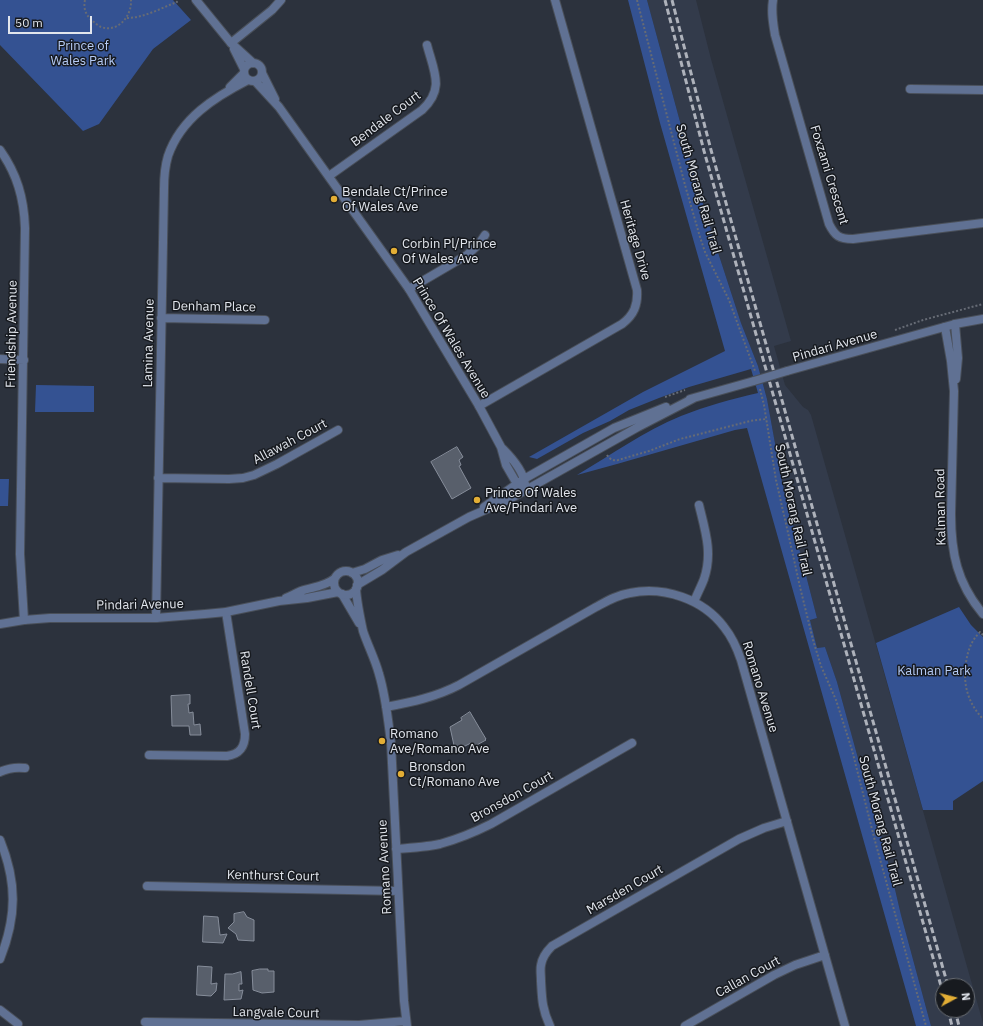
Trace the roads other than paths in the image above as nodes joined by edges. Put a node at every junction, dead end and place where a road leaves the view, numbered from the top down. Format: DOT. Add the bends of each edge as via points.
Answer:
graph roads {
  1 [pos="196,0"];
  2 [pos="281,0"];
  3 [pos="555,0"];
  4 [pos="773,0"];
  5 [pos="231,42"];
  6 [pos="427,45"];
  7 [pos="253,62"];
  8 [pos="262,73"];
  9 [pos="248,76"];
  10 [pos="910,89"];
  11 [pos="983,90"];
  12 [pos="279,107"];
  13 [pos="0,150"];
  14 [pos="329,176"];
  15 [pos="983,223"];
  16 [pos="485,235"];
  17 [pos="409,289"];
  18 [pos="161,318"];
  19 [pos="983,319"];
  20 [pos="266,320"];
  21 [pos="955,324"];
  22 [pos="945,327"];
  23 [pos="0,359"];
  24 [pos="24,360"];
  25 [pos="954,391"];
  26 [pos="694,398"];
  27 [pos="478,406"];
  28 [pos="338,430"];
  29 [pos="501,447"];
  30 [pos="158,478"];
  31 [pos="524,479"];
  32 [pos="517,484"];
  33 [pos="525,491"];
  34 [pos="699,505"];
  35 [pos="469,517"];
  36 [pos="406,552"];
  37 [pos="352,573"];
  38 [pos="334,579"];
  39 [pos="357,587"];
  40 [pos="340,593"];
  41 [pos="279,600"];
  42 [pos="694,602"];
  43 [pos="226,612"];
  44 [pos="983,614"];
  45 [pos="156,618"];
  46 [pos="24,620"];
  47 [pos="0,624"];
  48 [pos="364,631"];
  49 [pos="386,707"];
  50 [pos="632,743"];
  51 [pos="149,755"];
  52 [pos="25,768"];
  53 [pos="0,772"];
  54 [pos="787,821"];
  55 [pos="0,840"];
  56 [pos="396,849"];
  57 [pos="147,886"];
  58 [pos="398,891"];
  59 [pos="825,955"];
  60 [pos="0,959"];
  61 [pos="0,1010"];
  62 [pos="145,1022"];
  63 [pos="18,1024"];
  64 [pos="407,1024"];
  65 [pos="550,1026"];
  66 [pos="684,1026"];
  67 [pos="845,1026"];
  1 -- 5 [label="street, Prince Of Wales Avenue"];
  2 -- 5 [label="street"];
  3 -- 27 [label="street, Heritage Drive" via="638,298 632,314 622,324"];
  4 -- 15 [label="street, Foxzami Crescent" via="772,21 775,35 829,224 835,234 838,237 853,239"];
  5 -- 7 [label="street, Prince Of Wales Avenue"];
  5 -- 9 [label="street, Prince Of Wales Avenue"];
  6 -- 14 [label="street, Bendale Court" via="436,78 431,101"];
  7 -- 8 [label="street" via="260,65"];
  7 -- 9 [label="street" via="248,64"];
  8 -- 9 [label="street" via="260,78"];
  8 -- 12 [label="street, Prince Of Wales Avenue"];
  9 -- 12 [label="street, Prince Of Wales Avenue"];
  9 -- 18 [label="street, Lamina Avenue" via="186,123 168,156 164,176"];
  10 -- 11 [label="street"];
  12 -- 14 [label="street, Prince Of Wales Avenue"];
  13 -- 24 [label="street, Friendship Avenue" via="16,178 25,211"];
  14 -- 17 [label="street, Prince Of Wales Avenue"];
  16 -- 17 [label="street" via="467,255"];
  17 -- 27 [label="street, Prince Of Wales Avenue"];
  18 -- 20 [label="street, Denham Place"];
  18 -- 30 [label="street, Lamina Avenue"];
  19 -- 21 [label="street, Pindari Avenue"];
  21 -- 22 [label="street, Pindari Avenue"];
  21 -- 25 [label="street, Kalman Road" via="958,358"];
  22 -- 25 [label="street, Kalman Road"];
  22 -- 26 [label="street, Pindari Avenue, bridge"];
  23 -- 24 [label="street"];
  24 -- 46 [label="street, Friendship Avenue" via="20,554"];
  25 -- 44 [label="street, Kalman Road" via="952,548 957,569 968,593"];
  26 -- 31 [label="street, Pindari Avenue" via="629,422"];
  26 -- 33 [label="street, Pindari Avenue"];
  27 -- 29 [label="street, Prince Of Wales Avenue"];
  28 -- 30 [label="street, Allawah Court" via="277,464 243,478"];
  29 -- 31 [label="street, Prince Of Wales Avenue" via="514,460"];
  29 -- 32 [label="street, Prince Of Wales Avenue" via="506,464"];
  30 -- 45 [label="street, Lamina Avenue"];
  31 -- 32 [label="street, Pindari Avenue"];
  31 -- 33 [label="street, Prince Of Wales Avenue"];
  32 -- 33 [label="street, Prince Of Wales Avenue"];
  32 -- 35 [label="street, Pindari Avenue"];
  33 -- 35 [label="street, Pindari Avenue"];
  34 -- 42 [label="street" via="709,558 704,579"];
  35 -- 36 [label="street, Pindari Avenue"];
  36 -- 37 [label="street, Pindari Avenue"];
  36 -- 39 [label="street, Pindari Avenue"];
  37 -- 38 [label="street" via="342,571"];
  37 -- 39 [label="street" via="357,578"];
  38 -- 40 [label="street" via="334,586"];
  38 -- 41 [label="street, Pindari Avenue" via="328,584"];
  39 -- 40 [label="street" via="350,594"];
  39 -- 48 [label="street, Romano Avenue" via="357,604"];
  40 -- 41 [label="street, Pindari Avenue"];
  40 -- 48 [label="street, Romano Avenue"];
  41 -- 43 [label="street, Pindari Avenue"];
  42 -- 49 [label="street, Romano Avenue" via="666,592 653,591 618,596 446,692"];
  42 -- 54 [label="street, Romano Avenue" via="723,626 737,648"];
  43 -- 45 [label="street, Pindari Avenue"];
  43 -- 51 [label="street, Randell Court" via="245,734 241,750 227,756"];
  45 -- 46 [label="street, Pindari Avenue"];
  46 -- 47 [label="street, Pindari Avenue"];
  48 -- 49 [label="street, Romano Avenue" via="383,688"];
  49 -- 56 [label="street, Romano Avenue" via="392,758"];
  50 -- 56 [label="street, Bronsdon Court" via="476,831 440,844"];
  52 -- 53 [label="street" via="8,768"];
  54 -- 59 [label="street, Romano Avenue"];
  54 -- 65 [label="street, Marsden Court" via="739,839 552,946 541,964 542,1002"];
  55 -- 60 [label="street" via="10,870 13,904 6,944"];
  56 -- 58 [label="street, Romano Avenue"];
  57 -- 58 [label="street, Kenthurst Court"];
  58 -- 64 [label="street, Romano Avenue"];
  59 -- 66 [label="street, Callan Court" via="779,972"];
  59 -- 67 [label="street, Romano Avenue"];
  61 -- 63 [label="street"];
  62 -- 64 [label="street, Langvale Court" via="337,1026"];
}
